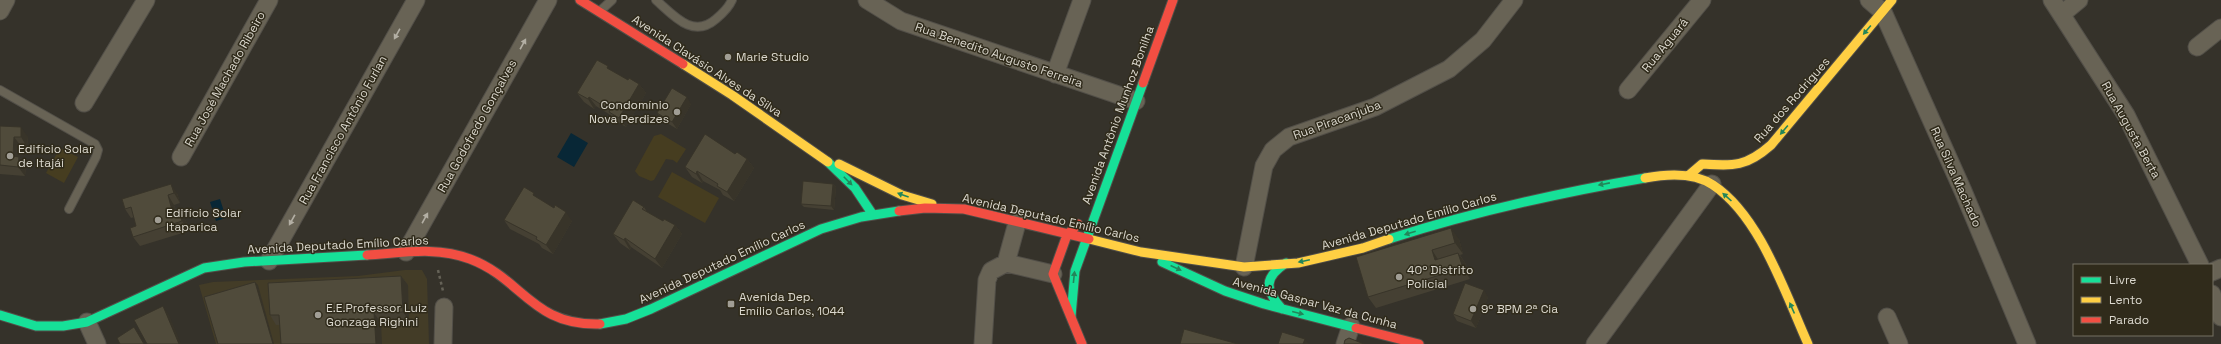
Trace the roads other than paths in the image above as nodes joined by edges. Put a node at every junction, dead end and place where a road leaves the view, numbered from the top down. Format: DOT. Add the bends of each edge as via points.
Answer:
graph roads {
  1 [pos="6,0"];
  2 [pos="146,0"];
  3 [pos="269,0"];
  4 [pos="416,0"];
  5 [pos="548,0"];
  6 [pos="612,0"];
  7 [pos="656,0"];
  8 [pos="732,0"];
  9 [pos="867,0"];
  10 [pos="1082,0"];
  11 [pos="1173,0"];
  12 [pos="1514,0"];
  13 [pos="1702,0"];
  14 [pos="1869,0"];
  15 [pos="2079,0"];
  16 [pos="589,4"];
  17 [pos="1887,6"];
  18 [pos="2057,7"];
  19 [pos="0,11"];
  20 [pos="2221,28"];
  21 [pos="2197,47"];
  22 [pos="1055,74"];
  23 [pos="0,90"];
  24 [pos="1628,90"];
  25 [pos="1136,101"];
  26 [pos="84,103"];
  27 [pos="820,155"];
  28 [pos="181,157"];
  29 [pos="1688,176"];
  30 [pos="1712,184"];
  31 [pos="941,206"];
  32 [pos="1098,206"];
  33 [pos="70,209"];
  34 [pos="873,215"];
  35 [pos="1017,222"];
  36 [pos="1067,234"];
  37 [pos="1087,239"];
  38 [pos="406,252"];
  39 [pos="1141,252"];
  40 [pos="269,261"];
  41 [pos="1006,263"];
  42 [pos="1286,263"];
  43 [pos="2200,264"];
  44 [pos="1244,267"];
  45 [pos="1053,274"];
  46 [pos="2213,297"];
  47 [pos="444,307"];
  48 [pos="1282,309"];
  49 [pos="0,314"];
  50 [pos="1071,316"];
  51 [pos="1887,317"];
  52 [pos="2221,317"];
  53 [pos="87,322"];
  54 [pos="1351,326"];
  55 [pos="97,344"];
  56 [pos="443,344"];
  57 [pos="983,344"];
  58 [pos="1082,344"];
  59 [pos="1345,344"];
  60 [pos="1419,344"];
  61 [pos="1595,344"];
  62 [pos="1808,344"];
  63 [pos="1899,344"];
  64 [pos="2027,344"];
  1 -- 19 [label="street"];
  2 -- 26 [label="street"];
  3 -- 28 [label="street, Rua José Machado Ribeiro"];
  4 -- 40 [label="street, Rua Francisco Antônio Furlan, one-way"];
  38 -- 5 [label="street, Rua Godofredo Gonçalves, one-way"];
  6 -- 16 [label="lane"];
  7 -- 8 [label="lane" via="690,26 699,29 718,18"];
  9 -- 22 [label="street, Rua Benedito Augusto Ferreira" via="901,21"];
  10 -- 22 [label="street"];
  11 -- 25 [label="main road, Avenida Antônio Munhoz Bonilha"];
  12 -- 44 [label="street, Rua Piracanjuba" via="1483,40 1449,69 1375,107 1289,137 1273,150 1264,166"];
  13 -- 24 [label="street, Rua Aguará"];
  14 -- 17 [label="street"];
  15 -- 18 [label="street"];
  16 -- 27 [label="main road, Avenida Clavásio Alves da Silva" via="732,94"];
  17 -- 29 [label="main road, Rua dos Rodrigues, one-way" via="1759,156 1745,164 1730,167 1702,164"];
  17 -- 64 [label="street, Rua Silva Machado"];
  18 -- 43 [label="street, Rua Augusta Berta" via="2126,115"];
  20 -- 21 [label="street"];
  22 -- 25 [label="street, Rua Benedito Augusto Ferreira"];
  23 -- 33 [label="lane" via="95,144 98,150 96,157"];
  25 -- 32 [label="main road, Avenida Antônio Munhoz Bonilha"];
  31 -- 27 [label="main road, Avenida Clavásio Alves da Silva, one-way" via="902,195"];
  27 -- 34 [label="main road, Avenida Clavásio Alves da Silva, one-way" via="855,188"];
  29 -- 30 [label="main road, Avenida Deputado Emílio Carlos"];
  29 -- 42 [label="main road, Avenida Deputado Emílio Carlos, one-way" via="1661,175 1563,192 1436,224 1363,248"];
  30 -- 61 [label="street"];
  62 -- 30 [label="main road, Avenida Deputado Emílio Carlos, one-way" via="1756,232 1742,211"];
  31 -- 34 [label="main road, Avenida Deputado Emílio Carlos"];
  31 -- 35 [label="main road, Avenida Deputado Emílio Carlos"];
  32 -- 36 [label="main road"];
  32 -- 37 [label="main road, Avenida Antônio Munhoz Bonilha"];
  34 -- 38 [label="main road, Avenida Deputado Emílio Carlos" via="806,235 648,311 594,324 563,320 542,311 481,264 455,254 431,251"];
  35 -- 36 [label="main road, Avenida Deputado Emílio Carlos"];
  35 -- 41 [label="street"];
  36 -- 37 [label="main road, Avenida Deputado Emílio Carlos"];
  36 -- 45 [label="main road"];
  37 -- 39 [label="main road, Avenida Deputado Emílio Carlos"];
  50 -- 37 [label="main road, Avenida Antônio Munhoz Bonilha, one-way" via="1075,271"];
  38 -- 40 [label="main road, Avenida Deputado Emílio Carlos"];
  39 -- 44 [label="main road, Avenida Deputado Emílio Carlos"];
  39 -- 48 [label="main road, Avenida Gaspar Vaz da Cunha, one-way" via="1225,292"];
  40 -- 53 [label="main road, Avenida Deputado Emílio Carlos" via="204,268"];
  41 -- 45 [label="street"];
  41 -- 57 [label="street" via="991,271 987,280"];
  42 -- 44 [label="main road, Avenida Deputado Emílio Carlos"];
  42 -- 48 [label="main road" via="1272,274 1268,287 1273,299"];
  45 -- 50 [label="main road"];
  46 -- 52 [label="street"];
  47 -- 56 [label="street"];
  48 -- 54 [label="main road, Avenida Gaspar Vaz da Cunha, one-way"];
  49 -- 53 [label="main road, Avenida Deputado Emílio Carlos" via="36,326 63,326"];
  50 -- 58 [label="main road"];
  51 -- 63 [label="street"];
  53 -- 55 [label="street"];
  54 -- 59 [label="street"];
  54 -- 60 [label="main road, Avenida Gaspar Vaz da Cunha"];
}
